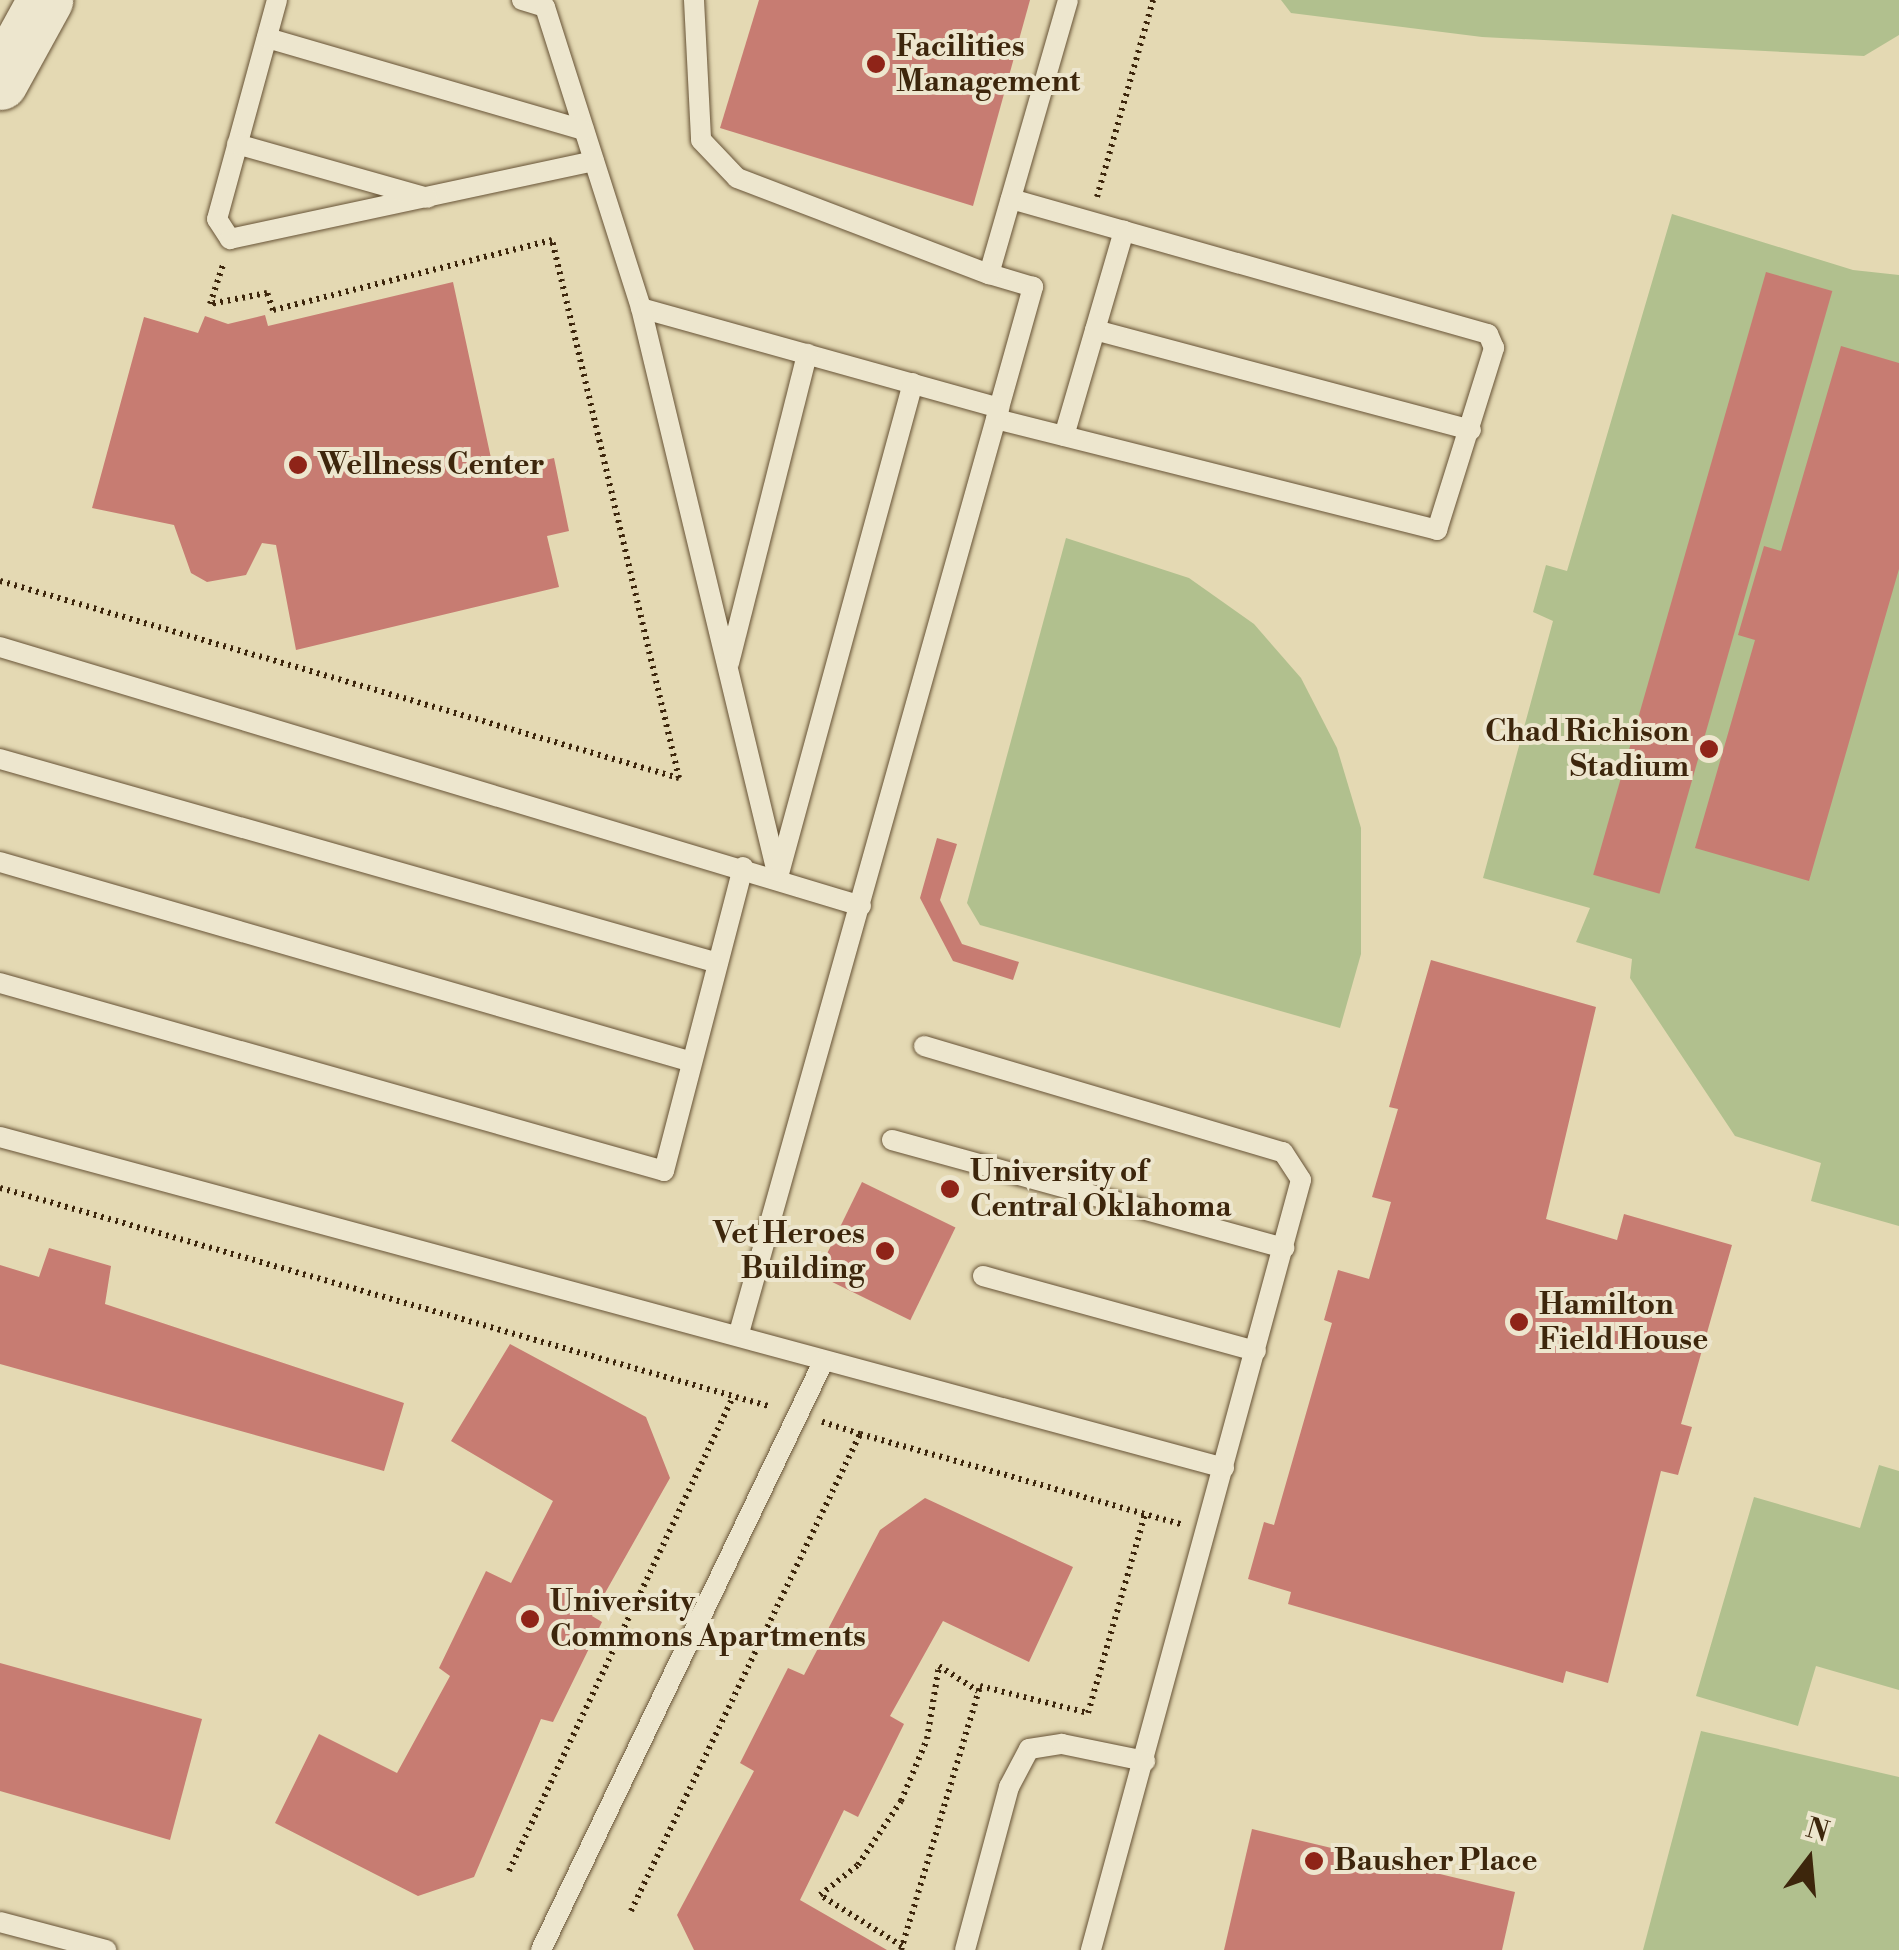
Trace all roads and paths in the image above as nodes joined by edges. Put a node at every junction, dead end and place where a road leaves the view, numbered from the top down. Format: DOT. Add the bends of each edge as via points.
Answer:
graph roads {
  1 [pos="46,0"];
  2 [pos="277,0"];
  3 [pos="522,0"];
  4 [pos="694,0"];
  5 [pos="1068,0"];
  6 [pos="1154,0"];
  7 [pos="267,38"];
  8 [pos="0,82"];
  9 [pos="584,130"];
  10 [pos="237,144"];
  11 [pos="594,161"];
  12 [pos="430,198"];
  13 [pos="1011,199"];
  14 [pos="1090,222"];
  15 [pos="1124,231"];
  16 [pos="224,262"];
  17 [pos="989,274"];
  18 [pos="641,308"];
  19 [pos="1095,330"];
  20 [pos="807,354"];
  21 [pos="913,383"];
  22 [pos="998,413"];
  23 [pos="1471,430"];
  24 [pos="1064,436"];
  25 [pos="0,581"];
  26 [pos="0,647"];
  27 [pos="727,668"];
  28 [pos="0,758"];
  29 [pos="0,862"];
  30 [pos="743,867"];
  31 [pos="778,877"];
  32 [pos="861,906"];
  33 [pos="718,963"];
  34 [pos="0,983"];
  35 [pos="924,1046"];
  36 [pos="692,1062"];
  37 [pos="0,1137"];
  38 [pos="892,1140"];
  39 [pos="0,1188"];
  40 [pos="1284,1248"];
  41 [pos="983,1276"];
  42 [pos="739,1333"];
  43 [pos="1256,1351"];
  44 [pos="824,1360"];
  45 [pos="733,1397"];
  46 [pos="799,1414"];
  47 [pos="860,1434"];
  48 [pos="1224,1468"];
  49 [pos="1206,1531"];
  50 [pos="978,1691"];
  51 [pos="1145,1760"];
  52 [pos="508,1871"];
  53 [pos="631,1911"];
  54 [pos="0,1922"];
  55 [pos="902,1946"];
  56 [pos="106,1950"];
  57 [pos="542,1950"];
  58 [pos="965,1950"];
  59 [pos="1092,1950"];
  1 -- 8 [label="street"];
  2 -- 7 [label="lane"];
  3 -- 9 [label="lane" via="545,7"];
  4 -- 17 [label="lane" via="702,140 737,178"];
  5 -- 13 [label="lane"];
  6 -- 14 [label="path"];
  7 -- 9 [label="lane"];
  7 -- 10 [label="lane"];
  9 -- 11 [label="lane"];
  10 -- 12 [label="lane"];
  10 -- 12 [label="lane" via="216,218 230,239"];
  11 -- 12 [label="lane"];
  11 -- 18 [label="lane"];
  13 -- 14 [label="lane"];
  13 -- 17 [label="lane"];
  14 -- 15 [label="lane"];
  15 -- 19 [label="lane"];
  15 -- 23 [label="lane" via="1488,334 1494,348"];
  16 -- 25 [label="path" via="210,304 267,293 273,310 552,240 679,778"];
  17 -- 22 [label="lane" via="1033,286"];
  18 -- 20 [label="lane"];
  18 -- 27 [label="lane"];
  19 -- 23 [label="lane"];
  19 -- 24 [label="lane"];
  20 -- 21 [label="lane"];
  20 -- 27 [label="lane"];
  21 -- 22 [label="lane"];
  21 -- 31 [label="lane"];
  22 -- 24 [label="lane"];
  22 -- 32 [label="lane"];
  23 -- 24 [label="lane" via="1438,530"];
  26 -- 30 [label="lane"];
  27 -- 31 [label="lane"];
  28 -- 33 [label="lane"];
  29 -- 36 [label="lane"];
  30 -- 31 [label="lane"];
  30 -- 33 [label="lane"];
  31 -- 32 [label="lane"];
  32 -- 42 [label="lane"];
  33 -- 36 [label="lane"];
  34 -- 36 [label="lane" via="664,1171"];
  35 -- 40 [label="lane" via="1283,1152 1301,1180"];
  37 -- 42 [label="lane"];
  38 -- 40 [label="lane"];
  39 -- 45 [label="path"];
  40 -- 43 [label="lane"];
  41 -- 43 [label="lane"];
  42 -- 44 [label="lane"];
  43 -- 48 [label="lane"];
  44 -- 46 [label="lane"];
  44 -- 48 [label="lane"];
  45 -- 46 [label="path"];
  45 -- 52 [label="path"];
  46 -- 47 [label="path"];
  46 -- 57 [label="lane"];
  47 -- 49 [label="path"];
  47 -- 53 [label="path"];
  48 -- 49 [label="lane"];
  49 -- 51 [label="lane"];
  50 -- 55 [label="path" via="939,1666 927,1739 902,1801 858,1864 820,1894"];
  51 -- 58 [label="lane" via="1062,1744 1030,1749 1009,1786"];
  51 -- 59 [label="lane"];
  54 -- 56 [label="lane"];
}
